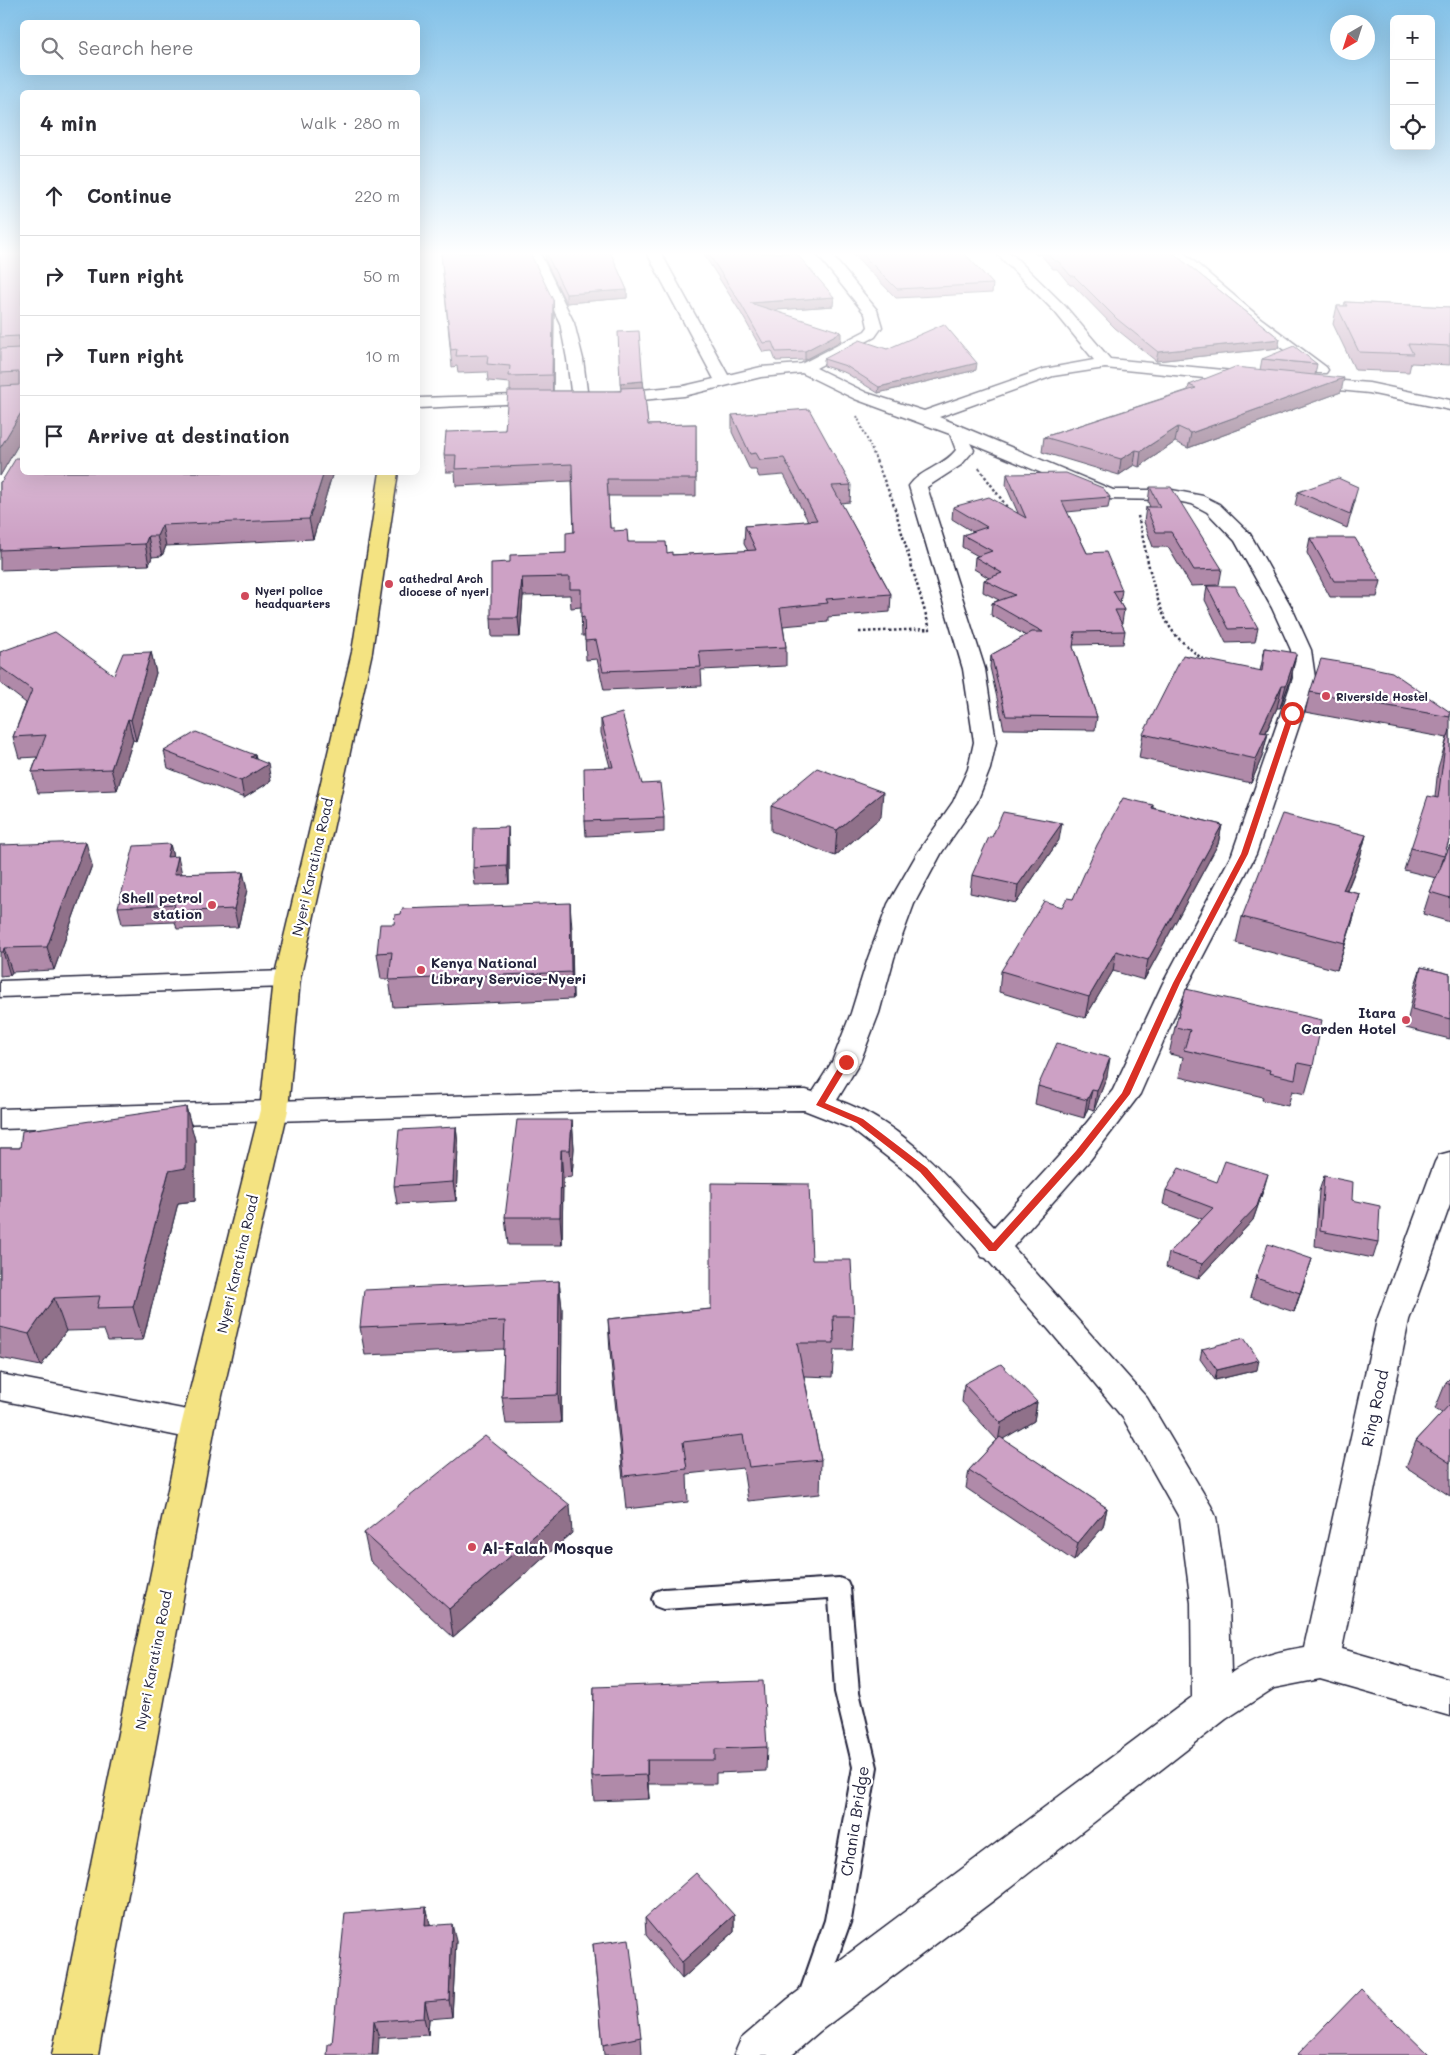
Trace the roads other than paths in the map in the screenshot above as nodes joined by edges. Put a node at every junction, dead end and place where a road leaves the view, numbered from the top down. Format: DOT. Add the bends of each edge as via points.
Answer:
graph roads {
  1 [pos="573,349"];
  2 [pos="706,349"];
  3 [pos="841,349"];
  4 [pos="1093,349"];
  5 [pos="1292,349"];
  6 [pos="1105,363"];
  7 [pos="804,368"];
  8 [pos="1267,379"];
  9 [pos="723,381"];
  10 [pos="1286,381"];
  11 [pos="1341,386"];
  12 [pos="580,399"];
  13 [pos="420,403"];
  14 [pos="1450,405"];
  15 [pos="924,417"];
  16 [pos="961,441"];
  17 [pos="389,475"];
  18 [pos="287,979"];
  19 [pos="0,989"];
  20 [pos="820,1105"];
  21 [pos="274,1110"];
  22 [pos="0,1119"];
  23 [pos="1450,1162"];
  24 [pos="992,1249"];
  25 [pos="0,1387"];
  26 [pos="198,1426"];
  27 [pos="662,1598"];
  28 [pos="1320,1661"];
  29 [pos="1450,1698"];
  30 [pos="1212,1706"];
  31 [pos="804,2015"];
  32 [pos="75,2055"];
  33 [pos="757,2055"];
  1 -- 12 [label="street"];
  2 -- 9 [label="street"];
  3 -- 7 [label="street"];
  4 -- 6 [label="street"];
  5 -- 11 [label="street"];
  6 -- 8 [label="street"];
  6 -- 15 [label="street" via="1050,372"];
  7 -- 9 [label="street" via="761,372"];
  7 -- 15 [label="street" via="881,404"];
  9 -- 12 [label="street" via="684,391 638,397"];
  10 -- 11 [label="street"];
  11 -- 14 [label="street" via="1369,388"];
  12 -- 13 [label="street"];
  15 -- 16 [label="street"];
  16 -- 20 [label="street" via="959,460 918,486 974,669 985,742 979,769 965,802 930,852 901,904 846,1062"];
  16 -- 24 [label="street" via="1099,491 1127,496 1172,496 1197,500 1213,508 1243,538 1282,608 1301,650 1304,678 1244,854 1176,983 1126,1094 1079,1153"];
  17 -- 18 [label="highway, Nyeri Karatina Road" via="358,671"];
  18 -- 19 [label="street"];
  18 -- 21 [label="highway, Nyeri Karatina Road"];
  20 -- 21 [label="street" via="806,1100 585,1102"];
  20 -- 24 [label="street" via="860,1121 924,1170"];
  21 -- 22 [label="street"];
  21 -- 26 [label="highway, Nyeri Karatina Road"];
  23 -- 28 [label="street, Ring Road" via="1393,1320"];
  24 -- 30 [label="street" via="1062,1322 1135,1408 1198,1517 1210,1603"];
  25 -- 26 [label="street"];
  26 -- 32 [label="highway, Nyeri Karatina Road"];
  27 -- 31 [label="lane, Chania Bridge" via="839,1588 847,1692 865,1767 838,1920"];
  28 -- 29 [label="street"];
  28 -- 30 [label="street" via="1266,1672"];
  30 -- 31 [label="street" via="984,1882"];
  31 -- 33 [label="street, Chania Bridge"];
}
